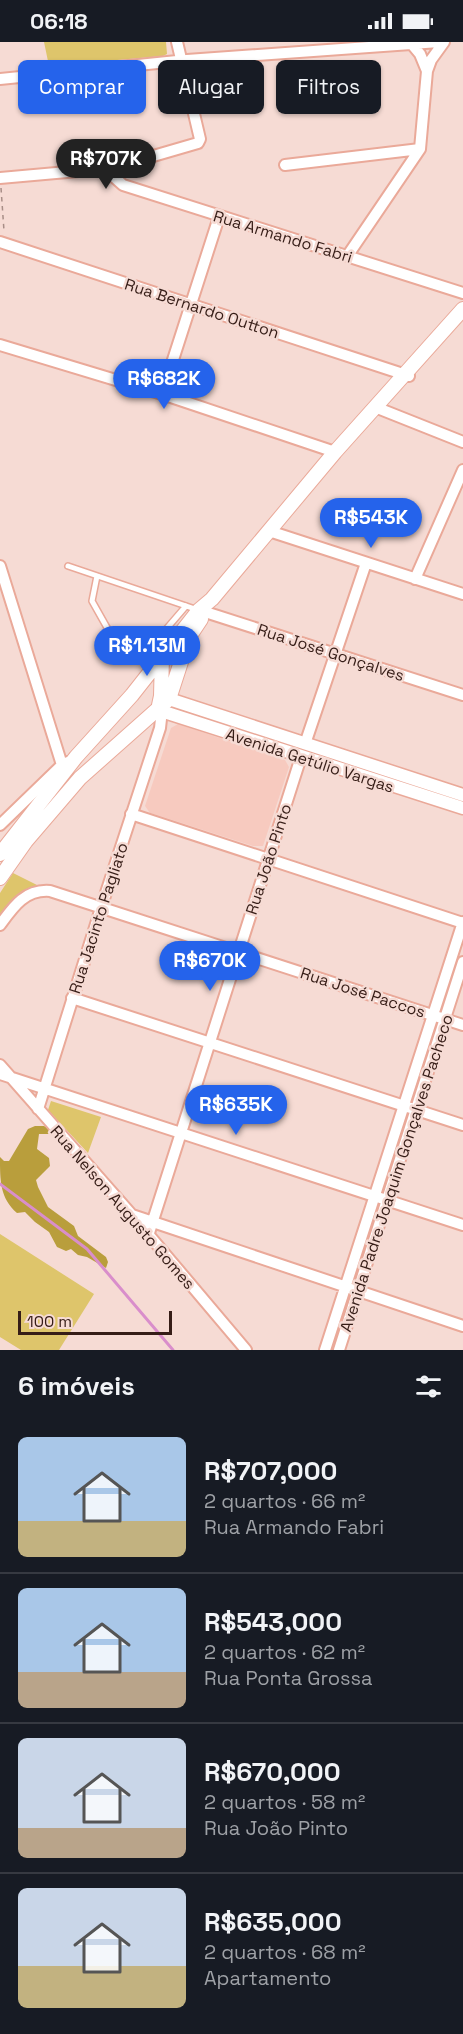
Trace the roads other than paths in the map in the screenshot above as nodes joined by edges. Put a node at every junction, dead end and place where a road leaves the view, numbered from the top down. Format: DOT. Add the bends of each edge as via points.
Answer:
graph roads {
  1 [pos="177,42"];
  2 [pos="438,42"];
  3 [pos="444,42"];
  4 [pos="411,43"];
  5 [pos="181,60"];
  6 [pos="194,60"];
  7 [pos="158,63"];
  8 [pos="427,71"];
  9 [pos="0,79"];
  10 [pos="194,114"];
  11 [pos="420,149"];
  12 [pos="285,165"];
  13 [pos="112,168"];
  14 [pos="0,178"];
  15 [pos="219,217"];
  16 [pos="2,243"];
  17 [pos="348,255"];
  18 [pos="463,293"];
  19 [pos="192,304"];
  20 [pos="463,309"];
  21 [pos="463,326"];
  22 [pos="0,345"];
  23 [pos="407,375"];
  24 [pos="162,394"];
  25 [pos="375,407"];
  26 [pos="463,442"];
  27 [pos="335,452"];
  28 [pos="463,470"];
  29 [pos="269,531"];
  30 [pos="366,563"];
  31 [pos="0,566"];
  32 [pos="68,567"];
  33 [pos="97,576"];
  34 [pos="415,579"];
  35 [pos="463,594"];
  36 [pos="197,609"];
  37 [pos="335,654"];
  38 [pos="162,656"];
  39 [pos="132,695"];
  40 [pos="463,695"];
  41 [pos="163,702"];
  42 [pos="147,720"];
  43 [pos="160,728"];
  44 [pos="303,750"];
  45 [pos="76,758"];
  46 [pos="62,765"];
  47 [pos="49,784"];
  48 [pos="463,795"];
  49 [pos="463,808"];
  50 [pos="131,814"];
  51 [pos="0,825"];
  52 [pos="0,854"];
  53 [pos="268,859"];
  54 [pos="0,878"];
  55 [pos="101,908"];
  56 [pos="463,923"];
  57 [pos="0,925"];
  58 [pos="238,951"];
  59 [pos="463,962"];
  60 [pos="72,998"];
  61 [pos="432,1015"];
  62 [pos="445,1019"];
  63 [pos="463,1025"];
  64 [pos="210,1042"];
  65 [pos="0,1065"];
  66 [pos="5,1075"];
  67 [pos="45,1089"];
  68 [pos="403,1105"];
  69 [pos="38,1109"];
  70 [pos="416,1109"];
  71 [pos="463,1125"];
  72 [pos="181,1133"];
  73 [pos="374,1196"];
  74 [pos="387,1200"];
  75 [pos="132,1215"];
  76 [pos="152,1221"];
  77 [pos="463,1225"];
  78 [pos="148,1236"];
  79 [pos="345,1287"];
  80 [pos="358,1291"];
  81 [pos="463,1326"];
  82 [pos="246,1350"];
  83 [pos="325,1350"];
  84 [pos="339,1350"];
  1 -- 5 [label="street"];
  2 -- 4 [label="street"];
  3 -- 8 [label="street"];
  4 -- 6 [label="street"];
  4 -- 8 [label="street"];
  7 -- 9 [label="street"];
  8 -- 11 [label="street"];
  10 -- 13 [label="street" via="200,139 194,146"];
  11 -- 12 [label="street"];
  11 -- 17 [label="street"];
  13 -- 14 [label="street"];
  13 -- 15 [label="street, Rua Armando Fabri" via="114,177 123,185"];
  15 -- 17 [label="street, Rua Armando Fabri"];
  15 -- 19 [label="street"];
  16 -- 19 [label="street, Rua Bernardo Outton"];
  17 -- 18 [label="street, Rua Armando Fabri"];
  19 -- 23 [label="street, Rua Bernardo Outton"];
  19 -- 24 [label="street"];
  20 -- 23 [label="main road"];
  21 -- 23 [label="main road" via="439,343"];
  22 -- 24 [label="street"];
  23 -- 25 [label="main road"];
  24 -- 27 [label="street"];
  25 -- 26 [label="street"];
  25 -- 27 [label="main road"];
  27 -- 29 [label="main road"];
  28 -- 34 [label="street"];
  29 -- 30 [label="street"];
  29 -- 36 [label="main road" via="212,599"];
  30 -- 34 [label="street"];
  30 -- 37 [label="street, Rua João Pinto"];
  31 -- 46 [label="street"];
  32 -- 33 [label="lane"];
  33 -- 36 [label="lane"];
  33 -- 36 [label="lane" via="92,602 123,656 128,658 143,656"];
  34 -- 35 [label="street"];
  36 -- 37 [label="street, Rua José Gonçalves"];
  36 -- 38 [label="main road"];
  36 -- 41 [label="main road"];
  37 -- 40 [label="street, Rua José Gonçalves"];
  37 -- 44 [label="street, Rua João Pinto"];
  38 -- 39 [label="main road"];
  38 -- 41 [label="main road"];
  39 -- 41 [label="main road" via="147,693"];
  39 -- 45 [label="main road"];
  41 -- 42 [label="main road"];
  41 -- 43 [label="street, Rua Jacinto Pagliato"];
  41 -- 44 [label="street, Avenida Getúlio Vargas"];
  42 -- 43 [label="street" via="157,722"];
  42 -- 54 [label="main road" via="80,778"];
  43 -- 50 [label="street, Rua Jacinto Pagliato"];
  44 -- 48 [label="street, Avenida Getúlio Vargas"];
  44 -- 49 [label="street, Avenida Getúlio Vargas"];
  44 -- 53 [label="street, Rua João Pinto"];
  45 -- 46 [label="street"];
  45 -- 47 [label="main road"];
  46 -- 47 [label="street"];
  47 -- 51 [label="street"];
  47 -- 52 [label="main road"];
  50 -- 53 [label="street"];
  50 -- 55 [label="street, Rua Jacinto Pagliato"];
  53 -- 56 [label="street"];
  53 -- 58 [label="street, Rua João Pinto"];
  55 -- 57 [label="street, Rua José Paccos" via="50,891 38,891 21,899"];
  55 -- 58 [label="street, Rua José Paccos"];
  55 -- 60 [label="street, Rua Jacinto Pagliato"];
  56 -- 61 [label="street, Avenida Padre Joaquim Gonçalves Pacheco"];
  58 -- 61 [label="street, Rua José Paccos"];
  58 -- 64 [label="street, Rua João Pinto"];
  59 -- 62 [label="street, Avenida Padre Joaquim Gonçalves Pacheco"];
  60 -- 64 [label="street"];
  60 -- 67 [label="street, Rua Jacinto Pagliato"];
  61 -- 62 [label="street, Rua José Paccos"];
  61 -- 68 [label="street, Avenida Padre Joaquim Gonçalves Pacheco"];
  62 -- 63 [label="street, Rua José Paccos"];
  62 -- 70 [label="street, Avenida Padre Joaquim Gonçalves Pacheco"];
  64 -- 68 [label="street"];
  64 -- 72 [label="street, Rua João Pinto"];
  65 -- 66 [label="street, Rua Nelson Augusto Gomes"];
  66 -- 67 [label="street"];
  66 -- 69 [label="street, Rua Nelson Augusto Gomes"];
  67 -- 69 [label="street, Rua Jacinto Pagliato"];
  67 -- 72 [label="street"];
  68 -- 70 [label="street"];
  68 -- 73 [label="street, Avenida Padre Joaquim Gonçalves Pacheco"];
  69 -- 75 [label="street, Rua Nelson Augusto Gomes"];
  70 -- 71 [label="street"];
  70 -- 74 [label="street, Avenida Padre Joaquim Gonçalves Pacheco"];
  72 -- 73 [label="street"];
  72 -- 76 [label="street, Rua João Pinto"];
  73 -- 74 [label="street"];
  73 -- 79 [label="street, Avenida Padre Joaquim Gonçalves Pacheco"];
  74 -- 77 [label="street"];
  74 -- 80 [label="street, Avenida Padre Joaquim Gonçalves Pacheco"];
  75 -- 76 [label="street"];
  75 -- 78 [label="street, Rua Nelson Augusto Gomes"];
  76 -- 78 [label="street, Rua João Pinto"];
  76 -- 79 [label="street"];
  78 -- 82 [label="street, Rua Nelson Augusto Gomes"];
  79 -- 80 [label="street"];
  79 -- 83 [label="street, Avenida Padre Joaquim Gonçalves Pacheco"];
  80 -- 81 [label="street"];
  80 -- 84 [label="street, Avenida Padre Joaquim Gonçalves Pacheco"];
}
